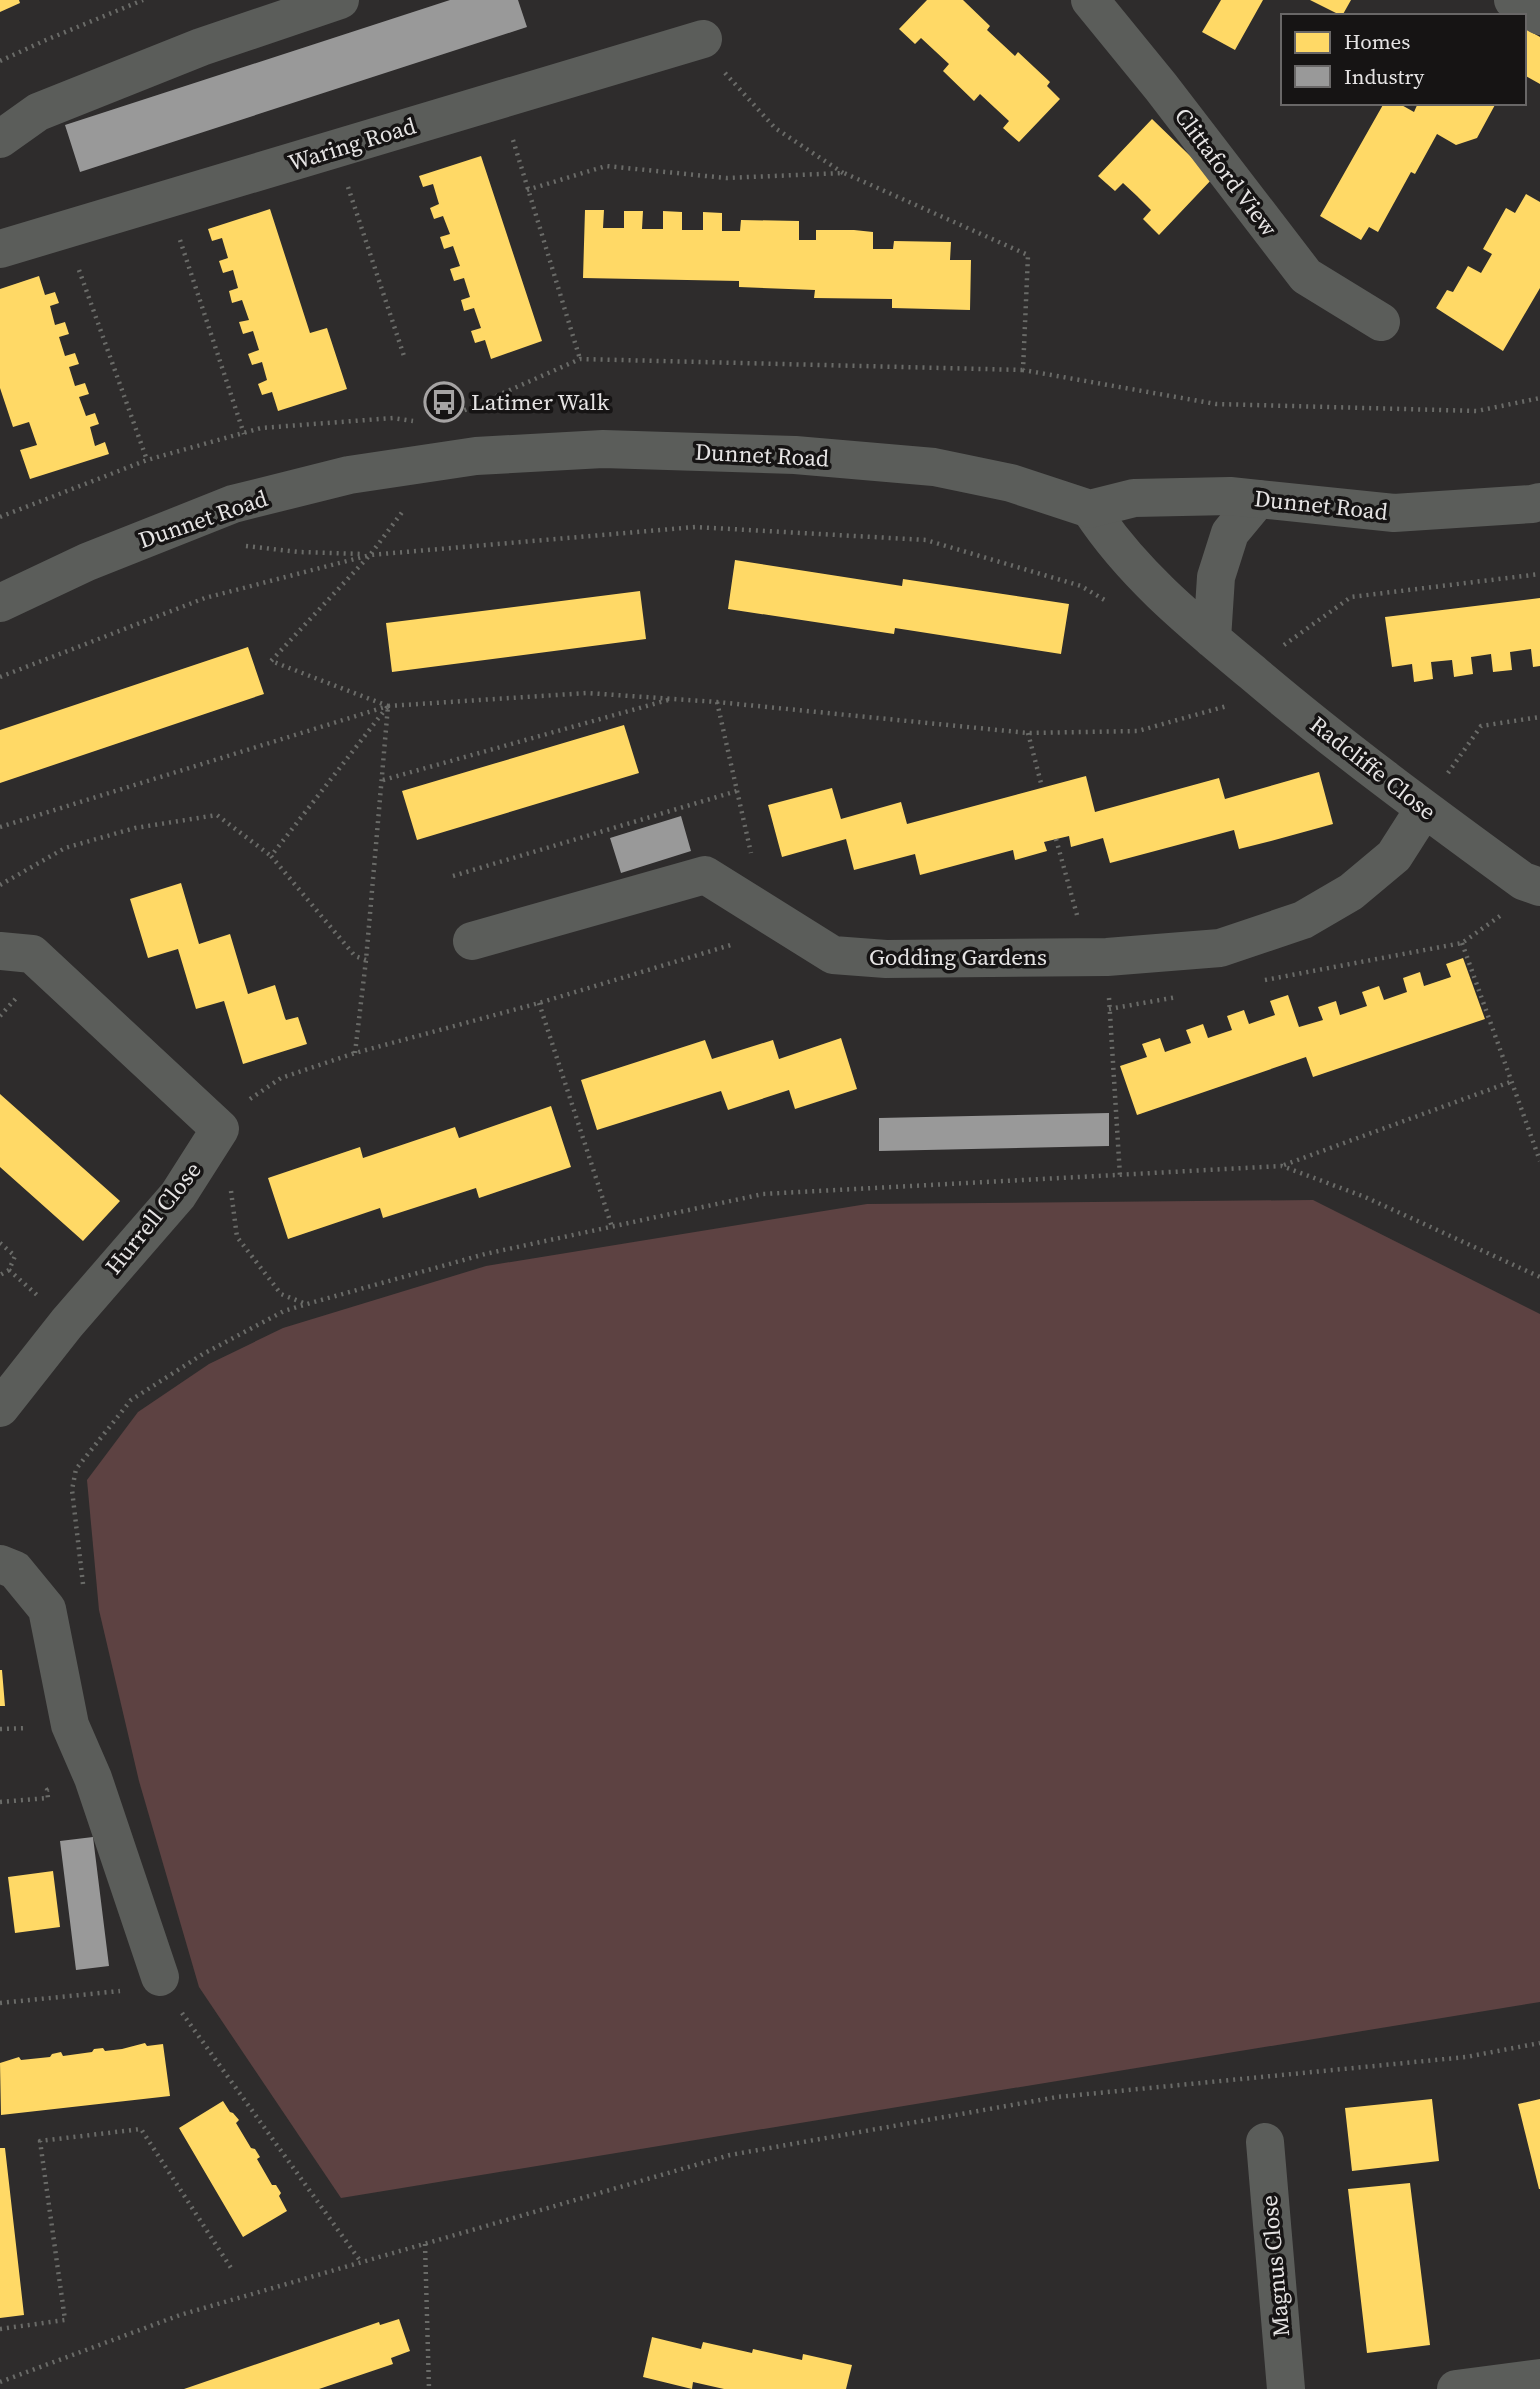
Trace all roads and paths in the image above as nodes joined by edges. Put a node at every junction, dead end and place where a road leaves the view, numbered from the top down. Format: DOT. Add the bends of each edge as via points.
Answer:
graph roads {
  1 [pos="143,0"];
  2 [pos="340,0"];
  3 [pos="1090,0"];
  4 [pos="1513,0"];
  5 [pos="1540,16"];
  6 [pos="703,39"];
  7 [pos="0,61"];
  8 [pos="502,99"];
  9 [pos="0,139"];
  10 [pos="844,173"];
  11 [pos="527,190"];
  12 [pos="167,199"];
  13 [pos="362,229"];
  14 [pos="65,230"];
  15 [pos="0,249"];
  16 [pos="1381,322"];
  17 [pos="404,356"];
  18 [pos="580,359"];
  19 [pos="1023,370"];
  20 [pos="1540,398"];
  21 [pos="435,424"];
  22 [pos="244,434"];
  23 [pos="147,460"];
  24 [pos="439,462"];
  25 [pos="1258,499"];
  26 [pos="1540,502"];
  27 [pos="1090,509"];
  28 [pos="0,517"];
  29 [pos="234,544"];
  30 [pos="370,555"];
  31 [pos="1540,574"];
  32 [pos="0,603"];
  33 [pos="1116,607"];
  34 [pos="1212,639"];
  35 [pos="1253,673"];
  36 [pos="0,677"];
  37 [pos="672,699"];
  38 [pos="717,702"];
  39 [pos="388,706"];
  40 [pos="1540,717"];
  41 [pos="1028,733"];
  42 [pos="383,780"];
  43 [pos="1042,787"];
  44 [pos="1424,809"];
  45 [pos="0,827"];
  46 [pos="1056,839"];
  47 [pos="271,856"];
  48 [pos="453,876"];
  49 [pos="0,885"];
  50 [pos="1540,887"];
  51 [pos="1072,897"];
  52 [pos="761,910"];
  53 [pos="472,941"];
  54 [pos="16,952"];
  55 [pos="366,960"];
  56 [pos="1265,980"];
  57 [pos="1184,996"];
  58 [pos="540,1003"];
  59 [pos="355,1053"];
  60 [pos="1513,1081"];
  61 [pos="220,1129"];
  62 [pos="1540,1161"];
  63 [pos="1282,1166"];
  64 [pos="1120,1176"];
  65 [pos="230,1182"];
  66 [pos="612,1227"];
  67 [pos="0,1243"];
  68 [pos="0,1275"];
  69 [pos="1540,1277"];
  70 [pos="307,1304"];
  71 [pos="0,1408"];
  72 [pos="0,1564"];
  73 [pos="83,1587"];
  74 [pos="48,1798"];
  75 [pos="0,1802"];
  76 [pos="161,1981"];
  77 [pos="0,2003"];
  78 [pos="1540,2043"];
  79 [pos="1265,2142"];
  80 [pos="425,2244"];
  81 [pos="361,2262"];
  82 [pos="233,2271"];
  83 [pos="0,2329"];
  84 [pos="1540,2378"];
  85 [pos="0,2382"];
  86 [pos="429,2389"];
  87 [pos="1286,2389"];
  88 [pos="1456,2389"];
  1 -- 7 [label="path"];
  2 -- 9 [label="street" via="201,47 38,112"];
  3 -- 16 [label="street, Clittaford View" via="1306,276"];
  4 -- 5 [label="street"];
  6 -- 8 [label="street, Waring Road"];
  6 -- 10 [label="path" via="729,78 775,128"];
  8 -- 11 [label="path"];
  8 -- 12 [label="street, Waring Road"];
  10 -- 11 [label="path" via="726,178 606,166"];
  10 -- 19 [label="path" via="1028,255"];
  11 -- 18 [label="path"];
  12 -- 14 [label="street, Waring Road"];
  12 -- 22 [label="path"];
  13 -- 17 [label="path"];
  14 -- 15 [label="street, Waring Road"];
  14 -- 23 [label="path"];
  18 -- 19 [label="path"];
  18 -- 21 [label="path"];
  19 -- 20 [label="path" via="1216,404 1476,411"];
  21 -- 22 [label="path" via="393,418 261,428"];
  21 -- 24 [label="path"];
  22 -- 23 [label="path"];
  23 -- 28 [label="path"];
  24 -- 27 [label="street, Dunnet Road" via="603,449 795,455 934,467 1011,482"];
  24 -- 32 [label="street, Dunnet Road" via="349,475 233,504 87,562"];
  25 -- 26 [label="street, Dunnet Road" via="1394,513"];
  25 -- 27 [label="street, Dunnet Road" via="1135,498"];
  25 -- 34 [label="street" via="1230,533 1216,577"];
  27 -- 34 [label="street, Radcliffe Close" via="1142,575"];
  29 -- 30 [label="path"];
  30 -- 33 [label="path" via="695,527 926,540 1081,586"];
  30 -- 36 [label="path" via="205,597"];
  30 -- 39 [label="path" via="271,661"];
  31 -- 35 [label="path" via="1351,597"];
  34 -- 35 [label="street, Radcliffe Close"];
  35 -- 41 [label="path" via="1226,708 1189,718 1138,731"];
  35 -- 44 [label="street, Radcliffe Close"];
  37 -- 38 [label="path"];
  37 -- 39 [label="path" via="587,693"];
  37 -- 42 [label="path"];
  38 -- 41 [label="path"];
  38 -- 48 [label="path" via="737,791"];
  39 -- 42 [label="path"];
  39 -- 45 [label="path"];
  39 -- 47 [label="path"];
  40 -- 44 [label="path" via="1481,726"];
  41 -- 43 [label="path"];
  42 -- 55 [label="path"];
  44 -- 50 [label="street, Radcliffe Close" via="1523,881"];
  44 -- 52 [label="street, Godding Gardens" via="1394,856 1351,892 1303,920 1220,948 1107,957 886,959 833,955"];
  46 -- 51 [label="path"];
  47 -- 49 [label="path" via="217,815 135,828 65,848"];
  47 -- 55 [label="path" via="355,956"];
  52 -- 53 [label="street, Godding Gardens" via="705,875"];
  52 -- 58 [label="path" via="752,931 736,943"];
  54 -- 61 [label="street"];
  55 -- 59 [label="path"];
  56 -- 60 [label="path" via="1462,943"];
  57 -- 64 [label="path" via="1110,1009"];
  58 -- 59 [label="path"];
  58 -- 66 [label="path"];
  59 -- 61 [label="path" via="281,1078 239,1107"];
  60 -- 62 [label="path"];
  60 -- 63 [label="path"];
  61 -- 71 [label="street, Hurrell Close" via="178,1195"];
  63 -- 64 [label="path"];
  63 -- 69 [label="path" via="1366,1197"];
  64 -- 66 [label="path" via="763,1194"];
  65 -- 70 [label="path" via="237,1237 281,1294"];
  66 -- 70 [label="path" via="485,1254"];
  67 -- 68 [label="path" via="15,1256 9,1270"];
  70 -- 73 [label="path" via="284,1311 203,1354 131,1400 76,1469 72,1490"];
  72 -- 76 [label="street" via="15,1570 47,1609 70,1725 93,1778"];
  74 -- 75 [label="path"];
  76 -- 77 [label="path"];
  76 -- 81 [label="path"];
  78 -- 80 [label="path" via="1466,2057 1057,2097 730,2155"];
  79 -- 87 [label="street, Magnus Close"];
  80 -- 81 [label="path"];
  80 -- 86 [label="path"];
  81 -- 85 [label="path" via="180,2315"];
  82 -- 83 [label="path" via="141,2129 40,2141 65,2320"];
  84 -- 88 [label="street"];
}
